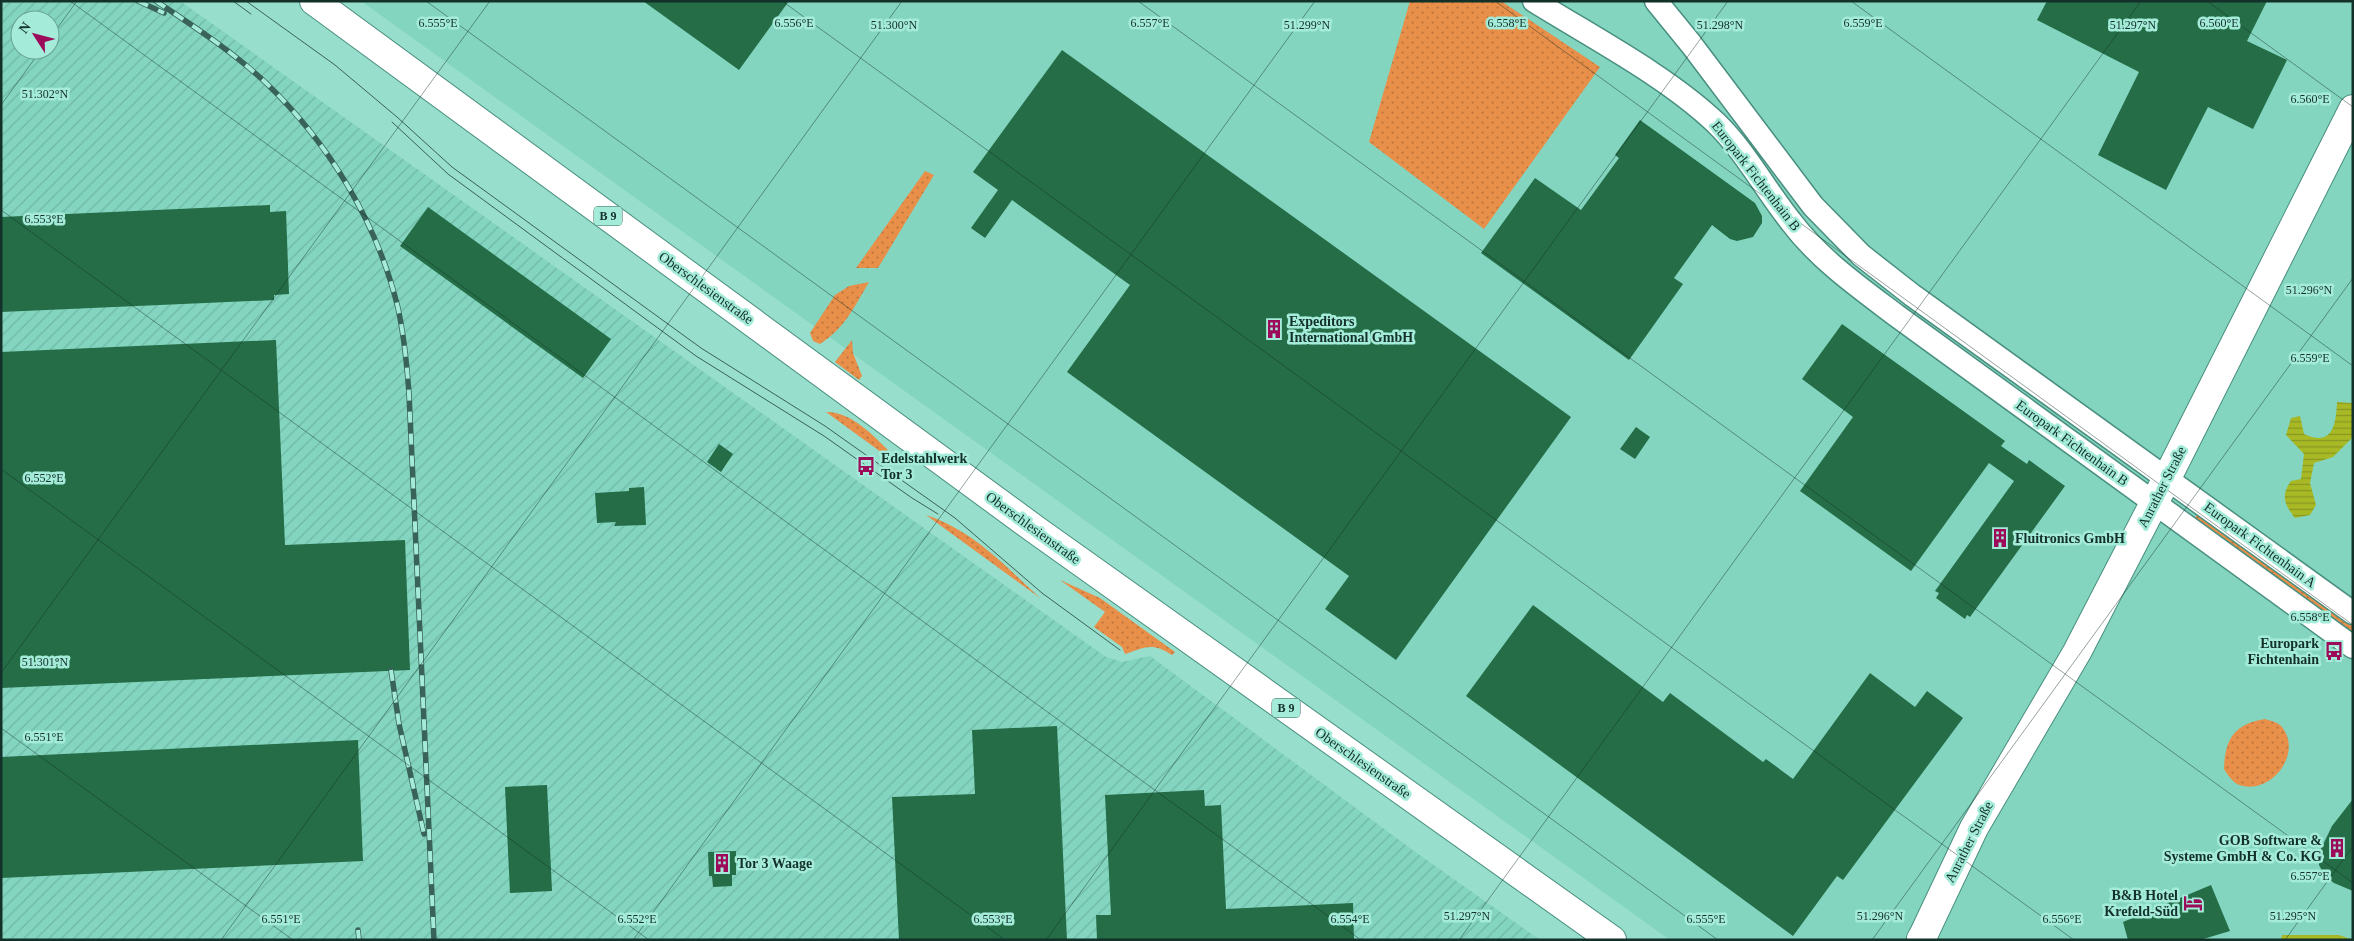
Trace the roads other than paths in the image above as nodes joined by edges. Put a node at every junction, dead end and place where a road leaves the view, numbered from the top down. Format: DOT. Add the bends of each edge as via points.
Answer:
graph roads {
  1 [pos="314,1"];
  2 [pos="1534,1"];
  3 [pos="1656,1"];
  4 [pos="2353,109"];
  5 [pos="1861,255"];
  6 [pos="1845,276"];
  7 [pos="2168,478"];
  8 [pos="2155,502"];
  9 [pos="2353,613"];
  10 [pos="2353,647"];
  11 [pos="1612,940"];
  12 [pos="1921,940"];
  1 -- 11 [label="main road, Oberschlesienstraße / B 9" via="1036,530"];
  2 -- 6 [label="street, Europark Fichtenhain B" via="1638,66 1718,125 1793,225"];
  3 -- 5 [label="street, Europark Fichtenhain B" via="1813,206"];
  4 -- 7 [label="main road, Anrather Straße"];
  5 -- 6 [label="street"];
  5 -- 7 [label="street, Europark Fichtenhain B"];
  6 -- 8 [label="street, Europark Fichtenhain B"];
  7 -- 8 [label="main road, Anrather Straße"];
  7 -- 9 [label="street, Europark Fichtenhain A"];
  8 -- 10 [label="street, Europark Fichtenhain A"];
  8 -- 12 [label="main road, Anrather Straße" via="2077,652 1974,828"];
}
